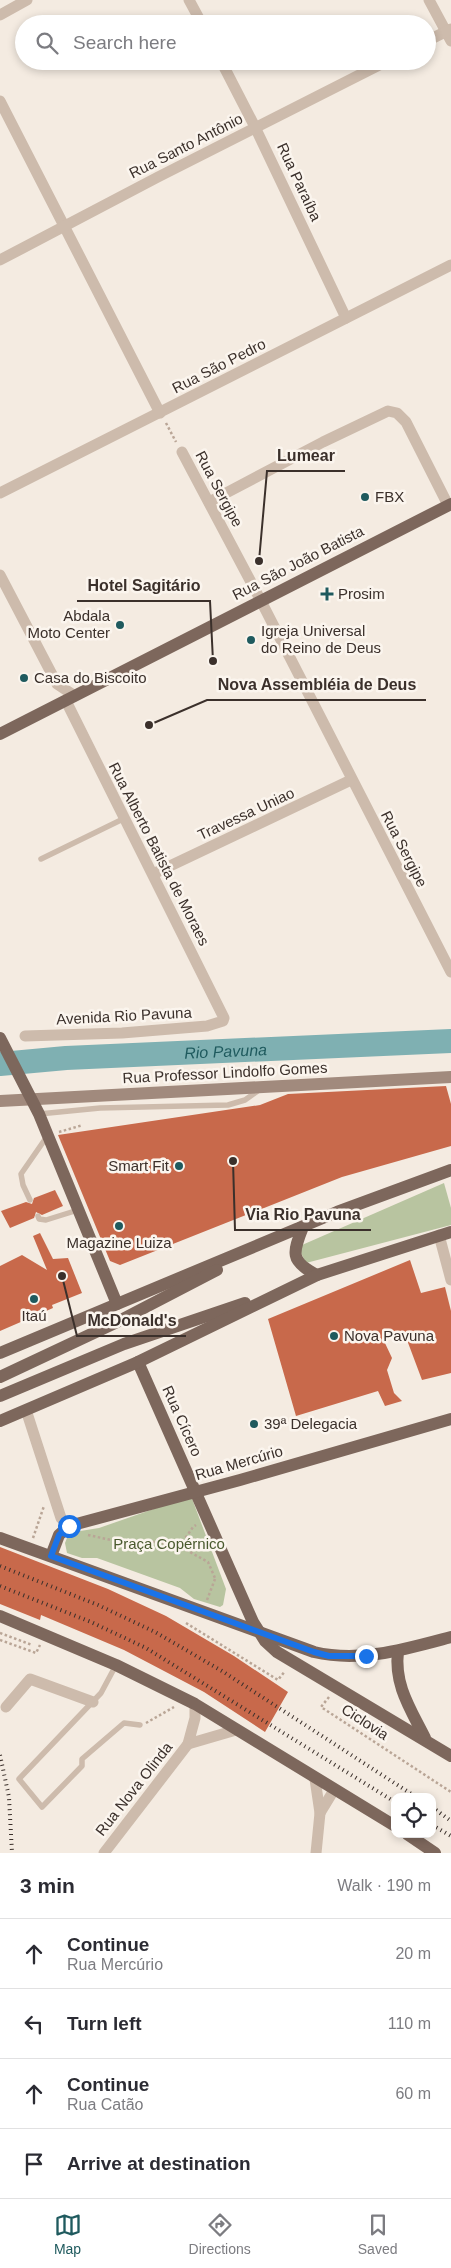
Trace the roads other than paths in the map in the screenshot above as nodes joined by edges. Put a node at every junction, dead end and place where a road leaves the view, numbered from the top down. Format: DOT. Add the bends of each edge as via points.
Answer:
graph roads {
  1 [pos="27,0"];
  2 [pos="189,0"];
  3 [pos="429,0"];
  4 [pos="0,15"];
  5 [pos="197,15"];
  6 [pos="449,34"];
  7 [pos="436,38"];
  8 [pos="226,70"];
  9 [pos="369,70"];
  10 [pos="0,101"];
  11 [pos="255,127"];
  12 [pos="66,226"];
  13 [pos="0,260"];
  14 [pos="451,265"];
  15 [pos="346,318"];
  16 [pos="160,413"];
  17 [pos="182,452"];
  18 [pos="0,493"];
  19 [pos="209,502"];
  20 [pos="450,506"];
  21 [pos="0,576"];
  22 [pos="261,600"];
  23 [pos="57,684"];
  24 [pos="70,698"];
  25 [pos="53,707"];
  26 [pos="0,734"];
  27 [pos="351,780"];
  28 [pos="123,819"];
  29 [pos="41,859"];
  30 [pos="153,874"];
  31 [pos="451,972"];
  32 [pos="223,1021"];
  33 [pos="25,1036"];
  34 [pos="0,1038"];
  35 [pos="451,1077"];
  36 [pos="263,1087"];
  37 [pos="33,1100"];
  38 [pos="0,1101"];
  39 [pos="39,1114"];
  40 [pos="48,1135"];
  41 [pos="451,1170"];
  42 [pos="30,1200"];
  43 [pos="78,1210"];
  44 [pos="38,1216"];
  45 [pos="303,1226"];
  46 [pos="445,1234"];
  47 [pos="256,1247"];
  48 [pos="317,1275"];
  49 [pos="451,1280"];
  50 [pos="281,1292"];
  51 [pos="117,1304"];
  52 [pos="0,1352"];
  53 [pos="138,1362"];
  54 [pos="0,1377"];
  55 [pos="0,1396"];
  56 [pos="26,1410"];
  57 [pos="451,1419"];
  58 [pos="0,1421"];
  59 [pos="196,1492"];
  60 [pos="61,1518"];
  61 [pos="0,1538"];
  62 [pos="51,1556"];
  63 [pos="0,1616"];
  64 [pos="258,1630"];
  65 [pos="451,1637"];
  66 [pos="398,1651"];
  67 [pos="116,1665"];
  68 [pos="93,1702"];
  69 [pos="190,1702"];
  70 [pos="6,1707"];
  71 [pos="140,1725"];
  72 [pos="236,1730"];
  73 [pos="426,1740"];
  74 [pos="188,1744"];
  75 [pos="451,1756"];
  76 [pos="315,1779"];
  77 [pos="334,1790"];
  78 [pos="320,1813"];
  79 [pos="391,1824"];
  80 [pos="413,1838"];
  81 [pos="104,1853"];
  82 [pos="316,1853"];
  83 [pos="435,1853"];
  1 -- 4 [label="street"];
  2 -- 5 [label="street"];
  3 -- 6 [label="street"];
  6 -- 7 [label="street"];
  8 -- 11 [label="street, Rua Paraíba"];
  9 -- 11 [label="street, Rua Santo Antônio"];
  10 -- 12 [label="street"];
  11 -- 12 [label="street, Rua Santo Antônio"];
  11 -- 15 [label="street, Rua Paraíba"];
  12 -- 13 [label="street, Rua Santo Antônio"];
  12 -- 16 [label="street"];
  14 -- 15 [label="street, Rua São Pedro"];
  15 -- 16 [label="street, Rua São Pedro"];
  16 -- 18 [label="street, Rua São Pedro"];
  17 -- 19 [label="street, Rua Sergipe"];
  19 -- 20 [label="street" via="388,412 397,413 406,422"];
  19 -- 22 [label="street, Rua Sergipe"];
  20 -- 22 [label="main road, Rua São João Batista"];
  21 -- 23 [label="street"];
  22 -- 24 [label="main road, Rua São João Batista"];
  22 -- 27 [label="street, Rua Sergipe"];
  23 -- 24 [label="street"];
  23 -- 25 [label="street"];
  24 -- 25 [label="main road, Rua São João Batista"];
  24 -- 28 [label="street, Rua Alberto Batista de Moraes"];
  25 -- 26 [label="main road, Rua São João Batista"];
  27 -- 30 [label="street, Travessa Uniao"];
  27 -- 31 [label="street, Rua Sergipe"];
  28 -- 29 [label="lane"];
  28 -- 30 [label="street, Rua Alberto Batista de Moraes"];
  30 -- 32 [label="street, Rua Alberto Batista de Moraes" via="223,1014"];
  32 -- 33 [label="street, Avenida Rio Pavuna" via="207,1026 122,1033"];
  34 -- 37 [label="main road"];
  35 -- 36 [label="street, Rua Professor Lindolfo Gomes"];
  36 -- 37 [label="street, Rua Professor Lindolfo Gomes"];
  36 -- 39 [label="lane" via="245,1100 228,1105 100,1108"];
  37 -- 38 [label="street, Rua Professor Lindolfo Gomes"];
  37 -- 39 [label="main road"];
  39 -- 40 [label="main road"];
  40 -- 42 [label="lane" via="21,1174"];
  40 -- 43 [label="main road"];
  41 -- 45 [label="main road"];
  43 -- 44 [label="lane" via="46,1220"];
  43 -- 51 [label="main road"];
  45 -- 47 [label="main road"];
  45 -- 48 [label="main road" via="295,1246 295,1256 303,1268"];
  46 -- 48 [label="main road"];
  46 -- 49 [label="street"];
  47 -- 51 [label="main road"];
  47 -- 54 [label="main road" via="202,1279"];
  48 -- 50 [label="main road"];
  50 -- 53 [label="main road"];
  50 -- 55 [label="main road" via="124,1344"];
  51 -- 52 [label="main road"];
  53 -- 56 [label="main road"];
  53 -- 59 [label="main road, Rua Cícero"];
  56 -- 58 [label="main road"];
  56 -- 60 [label="street"];
  57 -- 59 [label="main road, Rua Mercúrio"];
  59 -- 62 [label="main road, Rua Mercúrio" via="69,1526 59,1535"];
  59 -- 64 [label="main road, Rua Cícero"];
  61 -- 62 [label="main road"];
  62 -- 64 [label="main road"];
  63 -- 67 [label="main road"];
  64 -- 66 [label="main road" via="329,1656 366,1656"];
  64 -- 73 [label="main road, Rua Cícero" via="277,1652"];
  65 -- 66 [label="main road"];
  66 -- 73 [label="main road" via="400,1687"];
  67 -- 68 [label="lane" via="105,1688"];
  67 -- 69 [label="main road"];
  68 -- 70 [label="street" via="30,1679"];
  68 -- 71 [label="lane" via="19,1779 42,1807 82,1766 82,1759 124,1723"];
  69 -- 72 [label="main road"];
  69 -- 74 [label="street, Rua Nova Olinda" via="195,1718"];
  72 -- 74 [label="street, Rua Nova Olinda"];
  72 -- 76 [label="main road"];
  73 -- 75 [label="main road, Rua Cícero"];
  74 -- 81 [label="street, Rua Nova Olinda"];
  76 -- 77 [label="main road"];
  76 -- 78 [label="street"];
  77 -- 78 [label="street"];
  77 -- 79 [label="main road"];
  78 -- 82 [label="street"];
  80 -- 83 [label="main road"];
}
